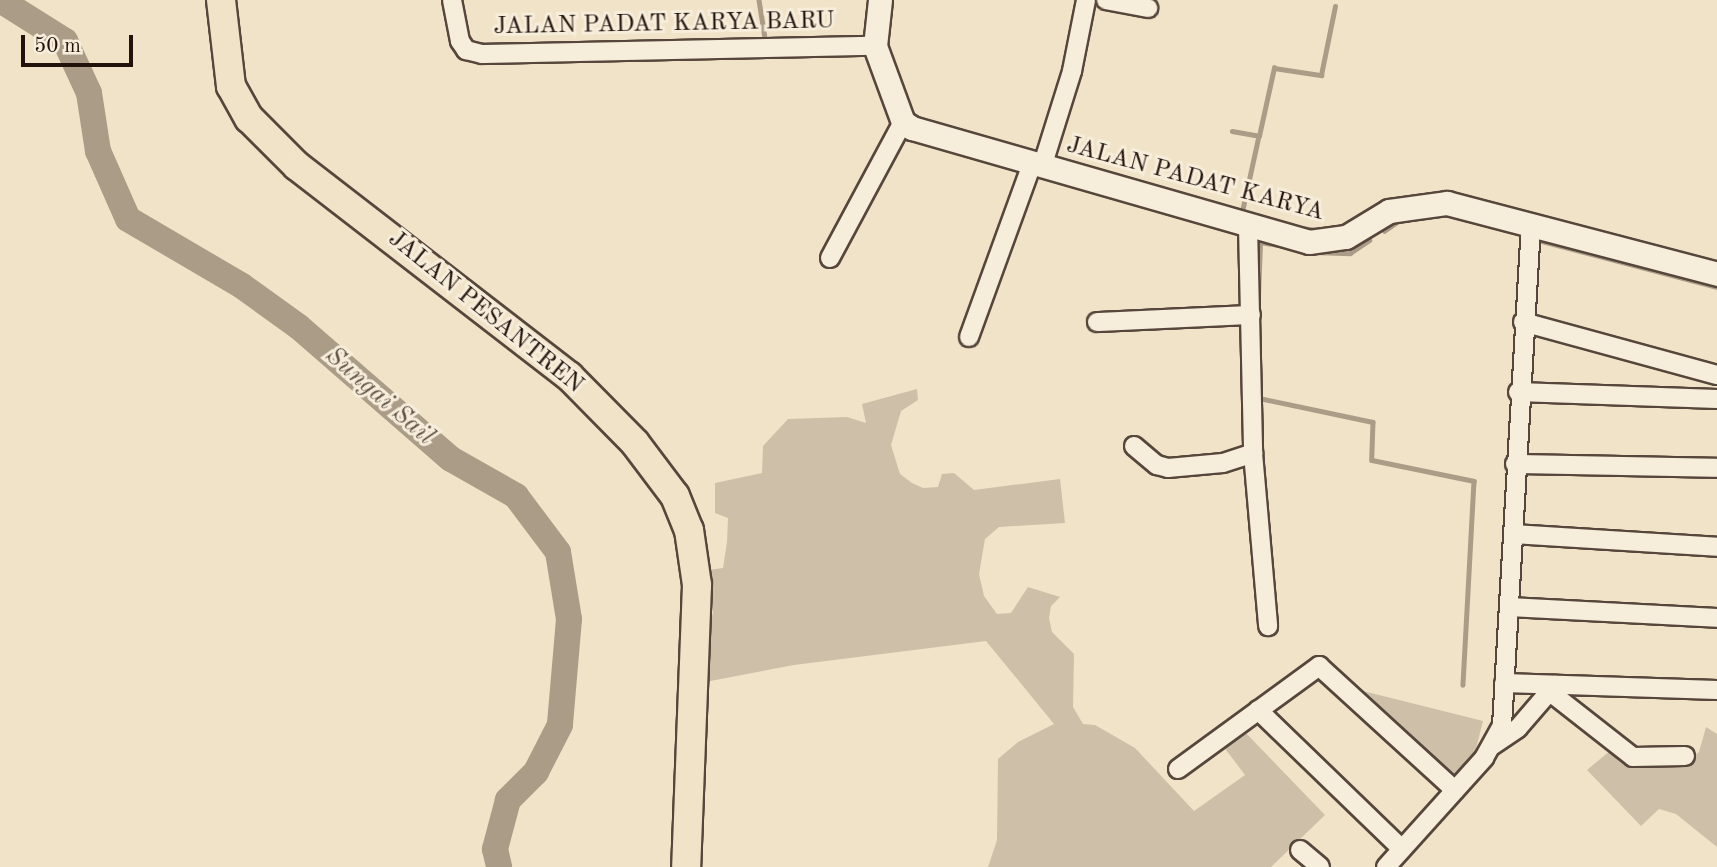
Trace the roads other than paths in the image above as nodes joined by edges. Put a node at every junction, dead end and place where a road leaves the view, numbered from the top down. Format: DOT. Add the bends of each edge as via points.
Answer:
graph roads {
  1 [pos="221,0"];
  2 [pos="452,0"];
  3 [pos="880,0"];
  4 [pos="1086,0"];
  5 [pos="1106,0"];
  6 [pos="1148,8"];
  7 [pos="875,46"];
  8 [pos="903,122"];
  9 [pos="1037,165"];
  10 [pos="1531,224"];
  11 [pos="1248,226"];
  12 [pos="830,258"];
  13 [pos="1717,274"];
  14 [pos="1251,315"];
  15 [pos="1097,322"];
  16 [pos="1523,322"];
  17 [pos="969,337"];
  18 [pos="1717,375"];
  19 [pos="1518,392"];
  20 [pos="1717,399"];
  21 [pos="1134,446"];
  22 [pos="1254,453"];
  23 [pos="1515,464"];
  24 [pos="1717,468"];
  25 [pos="1513,534"];
  26 [pos="1717,547"];
  27 [pos="1509,607"];
  28 [pos="1717,618"];
  29 [pos="1268,626"];
  30 [pos="1504,684"];
  31 [pos="1553,688"];
  32 [pos="1717,690"];
  33 [pos="1258,710"];
  34 [pos="1493,745"];
  35 [pos="1685,756"];
  36 [pos="1178,769"];
  37 [pos="1455,790"];
  38 [pos="1402,849"];
  39 [pos="1300,850"];
  40 [pos="686,867"];
  41 [pos="1320,867"];
  42 [pos="1386,867"];
  1 -- 40 [label="main road, JALAN PESANTREN" via="231,86 249,118 297,166 569,376 635,443 675,496 689,530 697,586"];
  2 -- 7 [label="street, JALAN PADAT KARYA BARU" via="460,41 466,50 482,54"];
  3 -- 7 [label="street"];
  4 -- 9 [label="street" via="1072,71"];
  5 -- 6 [label="street"];
  7 -- 8 [label="street"];
  8 -- 9 [label="street, JALAN PADAT KARYA"];
  8 -- 12 [label="street"];
  9 -- 11 [label="street, JALAN PADAT KARYA"];
  9 -- 17 [label="street"];
  10 -- 11 [label="street, JALAN PADAT KARYA" via="1427,202 1389,211 1329,242 1309,242"];
  10 -- 13 [label="street, JALAN PADAT KARYA"];
  10 -- 16 [label="street"];
  11 -- 14 [label="street"];
  14 -- 15 [label="street"];
  14 -- 22 [label="street"];
  16 -- 18 [label="street"];
  16 -- 19 [label="street"];
  19 -- 20 [label="street"];
  19 -- 23 [label="street"];
  21 -- 22 [label="street" via="1168,468 1223,463"];
  22 -- 29 [label="street"];
  23 -- 24 [label="street"];
  23 -- 25 [label="street"];
  25 -- 26 [label="street"];
  25 -- 27 [label="street"];
  27 -- 28 [label="street"];
  27 -- 30 [label="street"];
  30 -- 31 [label="street"];
  30 -- 34 [label="street" via="1502,726"];
  31 -- 32 [label="street"];
  31 -- 34 [label="street" via="1518,729"];
  31 -- 35 [label="street" via="1633,757"];
  33 -- 36 [label="street"];
  33 -- 37 [label="street" via="1319,666"];
  33 -- 38 [label="street"];
  34 -- 37 [label="street"];
  37 -- 38 [label="street"];
  38 -- 42 [label="street"];
  39 -- 41 [label="street"];
}
